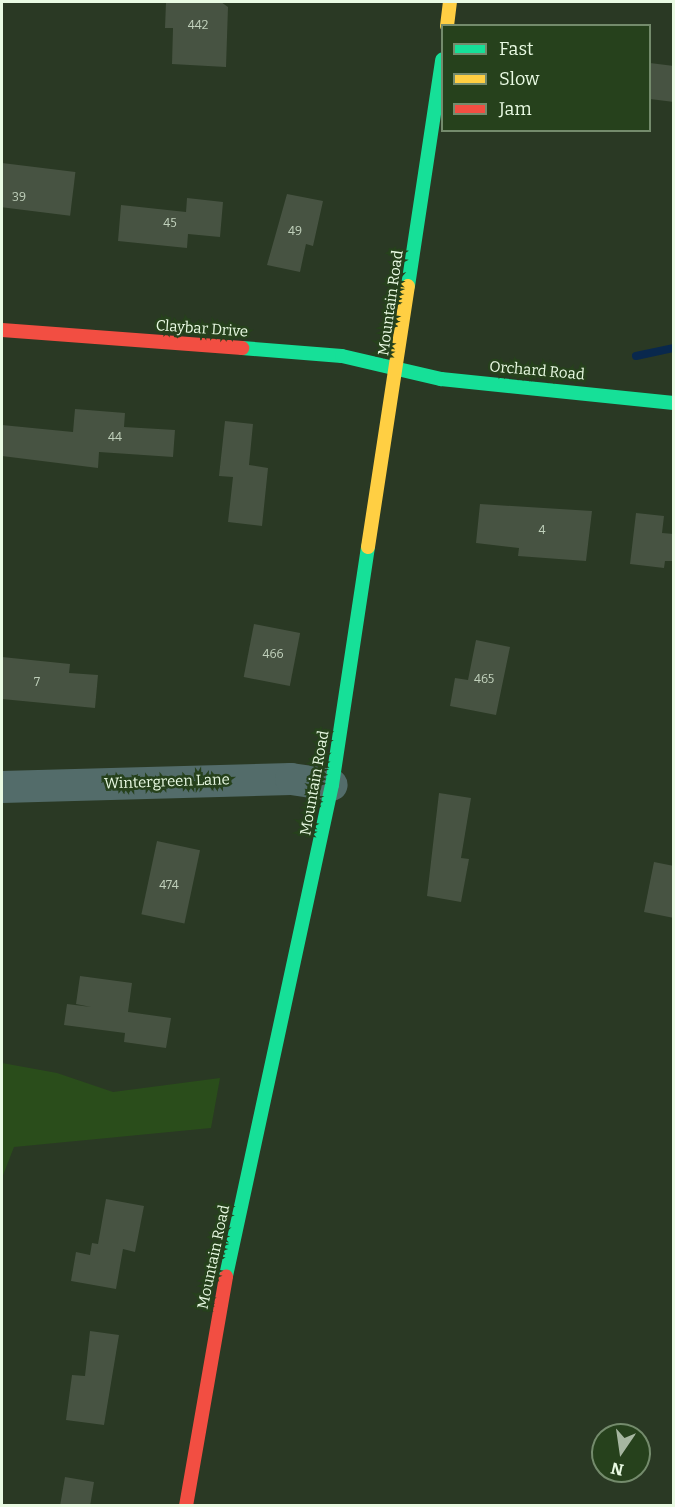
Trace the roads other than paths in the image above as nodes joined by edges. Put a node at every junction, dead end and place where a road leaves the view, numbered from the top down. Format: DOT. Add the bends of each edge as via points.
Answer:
graph roads {
  1 [pos="450,2"];
  2 [pos="447,24"];
  3 [pos="441,67"];
  4 [pos="2,330"];
  5 [pos="398,369"];
  6 [pos="674,403"];
  7 [pos="332,785"];
  8 [pos="2,787"];
  9 [pos="186,1506"];
  1 -- 2 [label="main road"];
  3 -- 5 [label="main road, Mountain Road"];
  4 -- 5 [label="main road, Claybar Drive" via="342,356"];
  5 -- 6 [label="main road, Orchard Road" via="441,379"];
  5 -- 7 [label="main road, Mountain Road"];
  7 -- 8 [label="street, Wintergreen Lane" via="291,779"];
  7 -- 9 [label="main road, Mountain Road" via="212,1344"];
}
